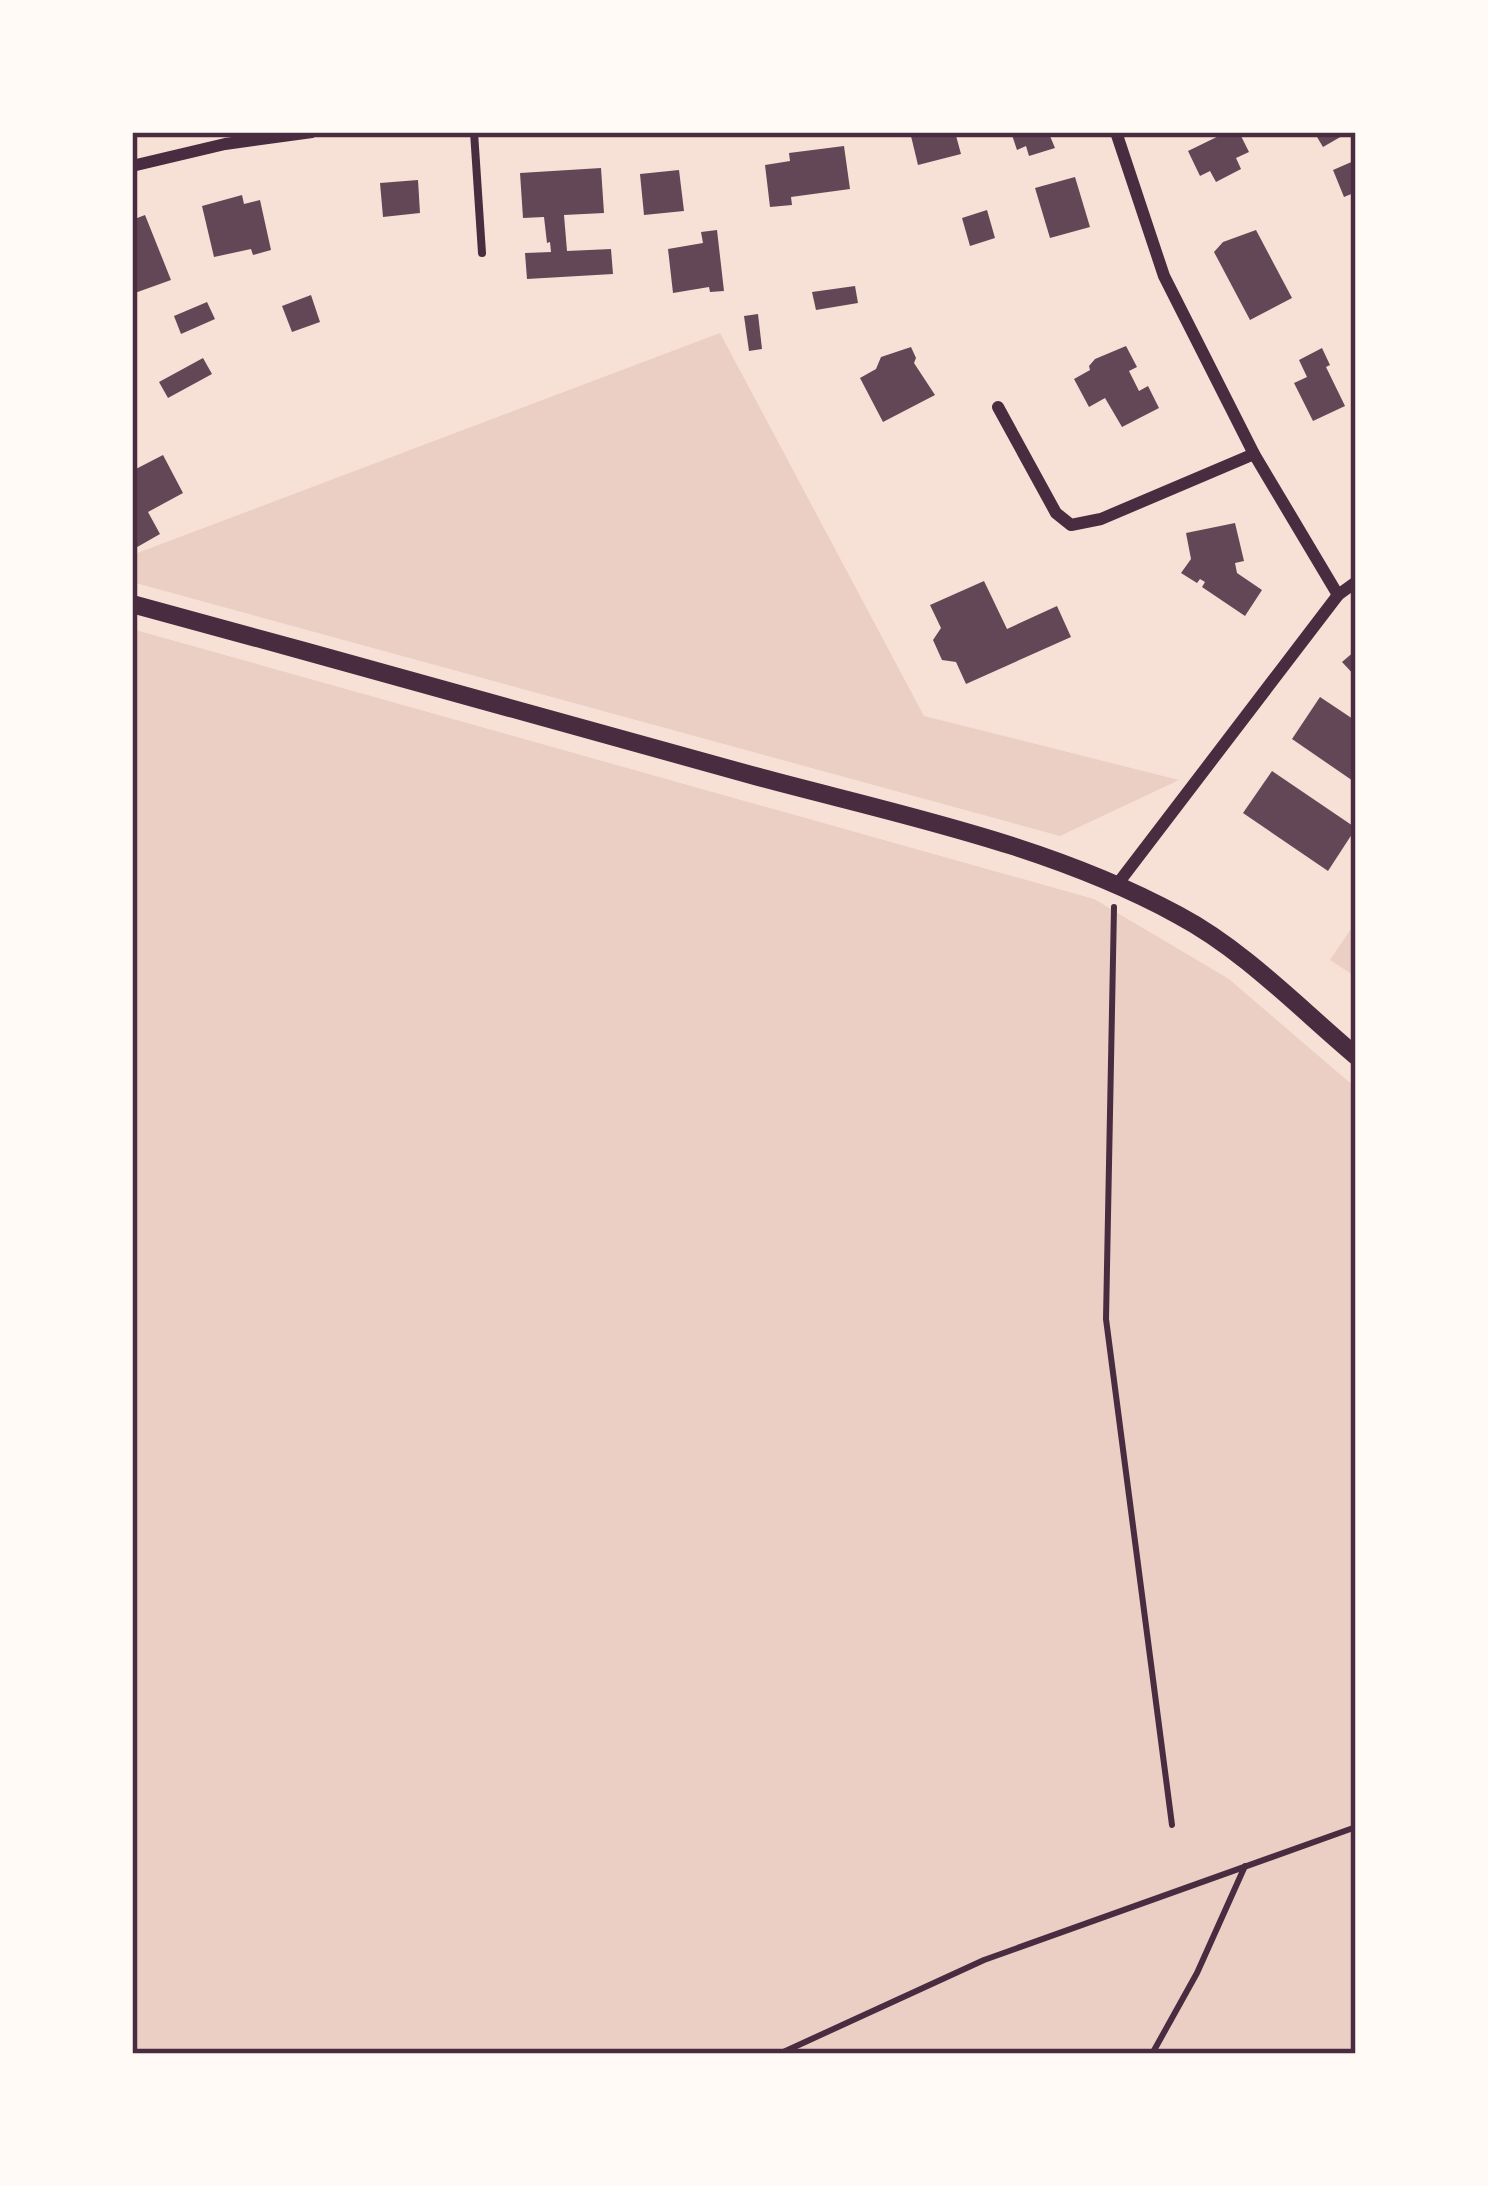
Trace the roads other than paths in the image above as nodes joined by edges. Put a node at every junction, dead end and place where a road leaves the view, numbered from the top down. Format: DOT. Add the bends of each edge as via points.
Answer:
graph roads {
  1 [pos="312,132"];
  2 [pos="474,132"];
  3 [pos="1116,132"];
  4 [pos="132,166"];
  5 [pos="482,254"];
  6 [pos="998,407"];
  7 [pos="1254,454"];
  8 [pos="1356,582"];
  9 [pos="1338,595"];
  10 [pos="132,604"];
  11 [pos="1116,886"];
  12 [pos="1356,1056"];
  1 -- 4 [label="street"];
  2 -- 5 [label="lane"];
  3 -- 7 [label="street" via="1164,277"];
  6 -- 7 [label="street" via="1056,513 1071,525"];
  7 -- 9 [label="street"];
  8 -- 9 [label="street"];
  9 -- 11 [label="street"];
  10 -- 11 [label="street" via="1002,845"];
  11 -- 12 [label="street" via="1239,956"];
}
